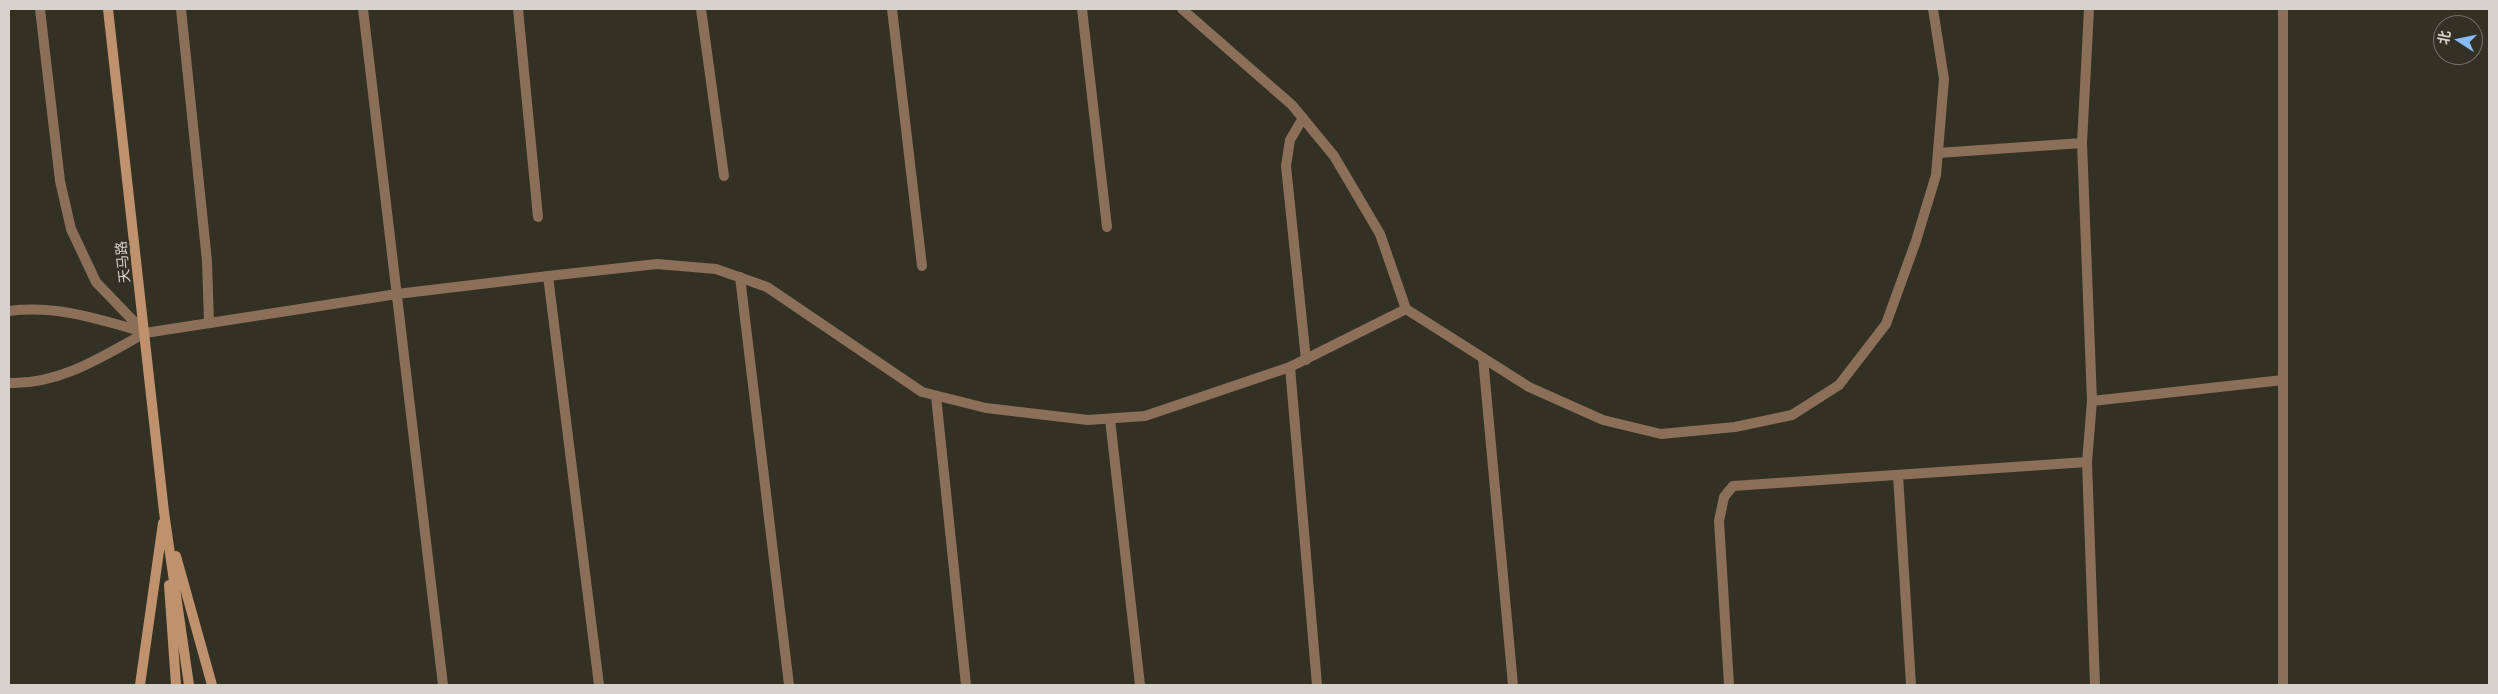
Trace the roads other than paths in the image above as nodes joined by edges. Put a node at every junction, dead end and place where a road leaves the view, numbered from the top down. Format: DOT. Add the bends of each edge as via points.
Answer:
graph roads {
  1 [pos="40,9"];
  2 [pos="108,9"];
  3 [pos="181,9"];
  4 [pos="363,9"];
  5 [pos="518,9"];
  6 [pos="700,9"];
  7 [pos="892,9"];
  8 [pos="1082,9"];
  9 [pos="1182,9"];
  10 [pos="1933,9"];
  11 [pos="2089,9"];
  12 [pos="2283,9"];
  13 [pos="1303,118"];
  14 [pos="2082,143"];
  15 [pos="1938,153"];
  16 [pos="724,176"];
  17 [pos="538,217"];
  18 [pos="1107,227"];
  19 [pos="922,266"];
  20 [pos="548,276"];
  21 [pos="740,277"];
  22 [pos="397,294"];
  23 [pos="1406,309"];
  24 [pos="9,310"];
  25 [pos="209,323"];
  26 [pos="145,333"];
  27 [pos="1483,358"];
  28 [pos="1306,360"];
  29 [pos="1290,368"];
  30 [pos="2283,380"];
  31 [pos="9,383"];
  32 [pos="936,396"];
  33 [pos="2092,401"];
  34 [pos="1110,419"];
  35 [pos="2087,462"];
  36 [pos="1898,475"];
  37 [pos="164,512"];
  38 [pos="140,685"];
  39 [pos="176,685"];
  40 [pos="189,685"];
  41 [pos="212,685"];
  42 [pos="443,685"];
  43 [pos="599,685"];
  44 [pos="789,685"];
  45 [pos="966,685"];
  46 [pos="1140,685"];
  47 [pos="1317,685"];
  48 [pos="1513,685"];
  49 [pos="1729,685"];
  50 [pos="1911,685"];
  51 [pos="2095,685"];
  52 [pos="2283,685"];
  1 -- 26 [label="street" via="60,181 71,229 96,282"];
  2 -- 26 [label="main road, 天马路"];
  3 -- 25 [label="street" via="207,261"];
  4 -- 22 [label="street"];
  5 -- 17 [label="street"];
  6 -- 16 [label="street"];
  7 -- 19 [label="street"];
  8 -- 18 [label="street"];
  9 -- 13 [label="street"];
  10 -- 15 [label="street" via="1944,79"];
  11 -- 14 [label="street"];
  12 -- 30 [label="street"];
  13 -- 23 [label="street" via="1334,156 1380,234"];
  13 -- 28 [label="street" via="1290,140 1286,166"];
  14 -- 15 [label="street"];
  14 -- 33 [label="street"];
  15 -- 27 [label="street" via="1936,175 1916,241 1886,324 1839,385 1792,416 1735,427 1662,434 1603,420 1529,387"];
  20 -- 21 [label="street" via="657,264 716,268"];
  20 -- 22 [label="street"];
  20 -- 43 [label="street"];
  21 -- 32 [label="street" via="767,287 922,392"];
  21 -- 44 [label="street"];
  22 -- 25 [label="street"];
  22 -- 42 [label="street"];
  23 -- 27 [label="street"];
  23 -- 28 [label="street"];
  24 -- 26 [label="street" via="34,308 83,314"];
  25 -- 26 [label="street"];
  26 -- 31 [label="street" via="66,374 31,383"];
  26 -- 37 [label="main road, 天马路"];
  27 -- 48 [label="street"];
  28 -- 29 [label="street"];
  29 -- 34 [label="street" via="1145,416"];
  29 -- 47 [label="street"];
  30 -- 33 [label="street"];
  30 -- 52 [label="street"];
  32 -- 34 [label="street" via="986,408 1088,420"];
  32 -- 45 [label="street"];
  33 -- 35 [label="street"];
  34 -- 46 [label="street"];
  35 -- 36 [label="street"];
  35 -- 51 [label="street"];
  36 -- 49 [label="street" via="1733,486 1724,497 1719,521"];
  36 -- 50 [label="street"];
  37 -- 38 [label="main road"];
  37 -- 39 [label="main road"];
  37 -- 40 [label="main road"];
  37 -- 41 [label="main road"];
}
